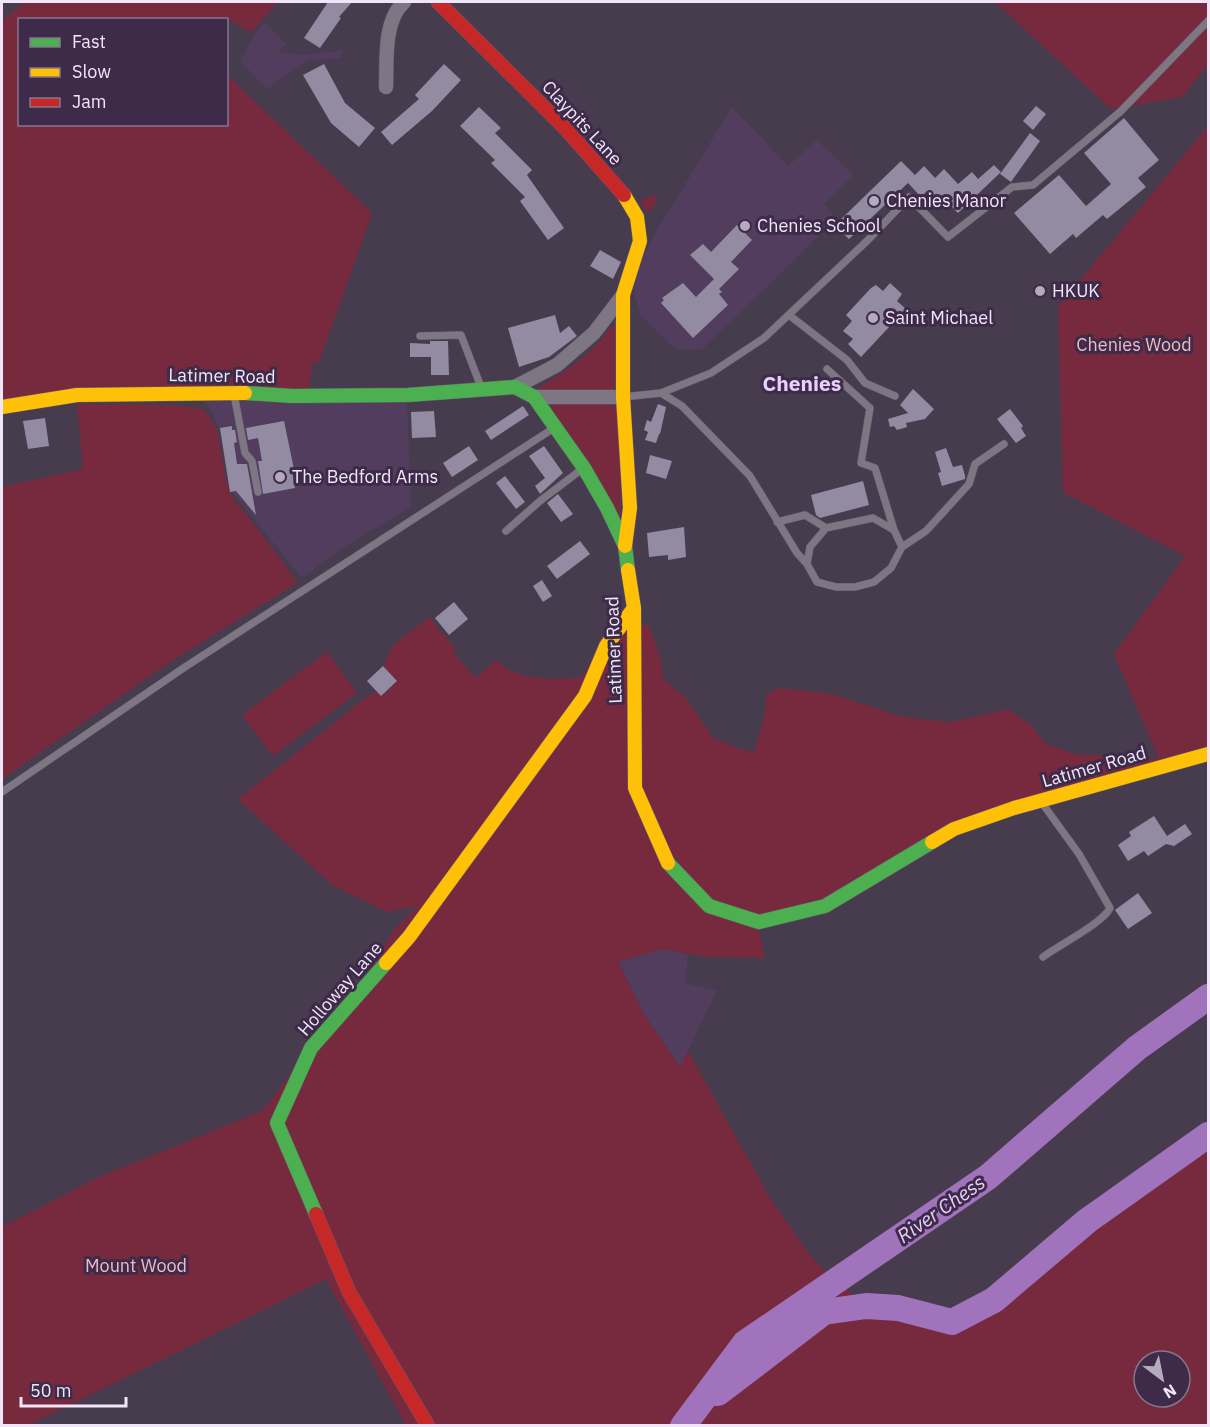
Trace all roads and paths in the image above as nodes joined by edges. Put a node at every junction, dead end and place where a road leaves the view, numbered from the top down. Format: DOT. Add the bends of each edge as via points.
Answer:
graph roads {
  1 [pos="404,2"];
  2 [pos="438,2"];
  3 [pos="1209,21"];
  4 [pos="386,87"];
  5 [pos="623,295"];
  6 [pos="789,315"];
  7 [pos="420,336"];
  8 [pos="827,369"];
  9 [pos="515,387"];
  10 [pos="482,390"];
  11 [pos="234,392"];
  12 [pos="661,393"];
  13 [pos="895,396"];
  14 [pos="534,397"];
  15 [pos="623,397"];
  16 [pos="2,407"];
  17 [pos="556,427"];
  18 [pos="1004,444"];
  19 [pos="584,468"];
  20 [pos="258,492"];
  21 [pos="777,522"];
  22 [pos="826,528"];
  23 [pos="894,530"];
  24 [pos="506,531"];
  25 [pos="625,546"];
  26 [pos="902,547"];
  27 [pos="807,564"];
  28 [pos="634,608"];
  29 [pos="1209,754"];
  30 [pos="2,792"];
  31 [pos="1041,801"];
  32 [pos="1043,957"];
  33 [pos="428,1425"];
  1 -- 4 [label="street" via="399,5 387,35"];
  2 -- 5 [label="street, Claypits Lane" via="564,127 625,196 637,217 640,241"];
  3 -- 6 [label="lane" via="1120,112 1033,185 1012,187 948,237 909,197"];
  5 -- 9 [label="street, Claypits Lane" via="594,333 557,365"];
  5 -- 15 [label="street, Claypits Lane"];
  6 -- 12 [label="lane" via="764,338 711,373"];
  6 -- 13 [label="lane" via="846,360 865,383"];
  7 -- 10 [label="lane" via="461,335"];
  8 -- 23 [label="lane" via="870,408 861,463 875,468"];
  9 -- 10 [label="street, Latimer Road"];
  9 -- 14 [label="street, Latimer Road"];
  10 -- 11 [label="street, Latimer Road" via="408,396"];
  11 -- 16 [label="street, Latimer Road" via="76,395"];
  11 -- 20 [label="lane" via="245,453 252,461"];
  12 -- 15 [label="lane"];
  12 -- 21 [label="lane" via="682,406 750,477"];
  14 -- 15 [label="street"];
  14 -- 17 [label="street, Latimer Road"];
  15 -- 25 [label="street, Claypits Lane" via="630,507"];
  17 -- 19 [label="street, Latimer Road"];
  17 -- 30 [label="lane" via="185,667"];
  18 -- 26 [label="lane" via="975,464 969,484 926,531"];
  19 -- 24 [label="lane"];
  19 -- 25 [label="street, Latimer Road"];
  21 -- 22 [label="lane" via="805,515"];
  21 -- 27 [label="lane"];
  22 -- 23 [label="lane" via="873,518"];
  22 -- 27 [label="lane" via="810,547"];
  23 -- 26 [label="lane"];
  25 -- 28 [label="street, Latimer Road"];
  26 -- 27 [label="lane" via="891,568 874,582 855,587 817,582"];
  28 -- 31 [label="street, Latimer Road" via="635,788 667,862 709,906 759,922 825,906 954,829"];
  28 -- 33 [label="street, Holloway Lane" via="606,646 585,696 417,927 311,1048 277,1123 349,1292"];
  29 -- 31 [label="street, Latimer Road"];
  31 -- 32 [label="lane" via="1110,908 1092,925"];
}
